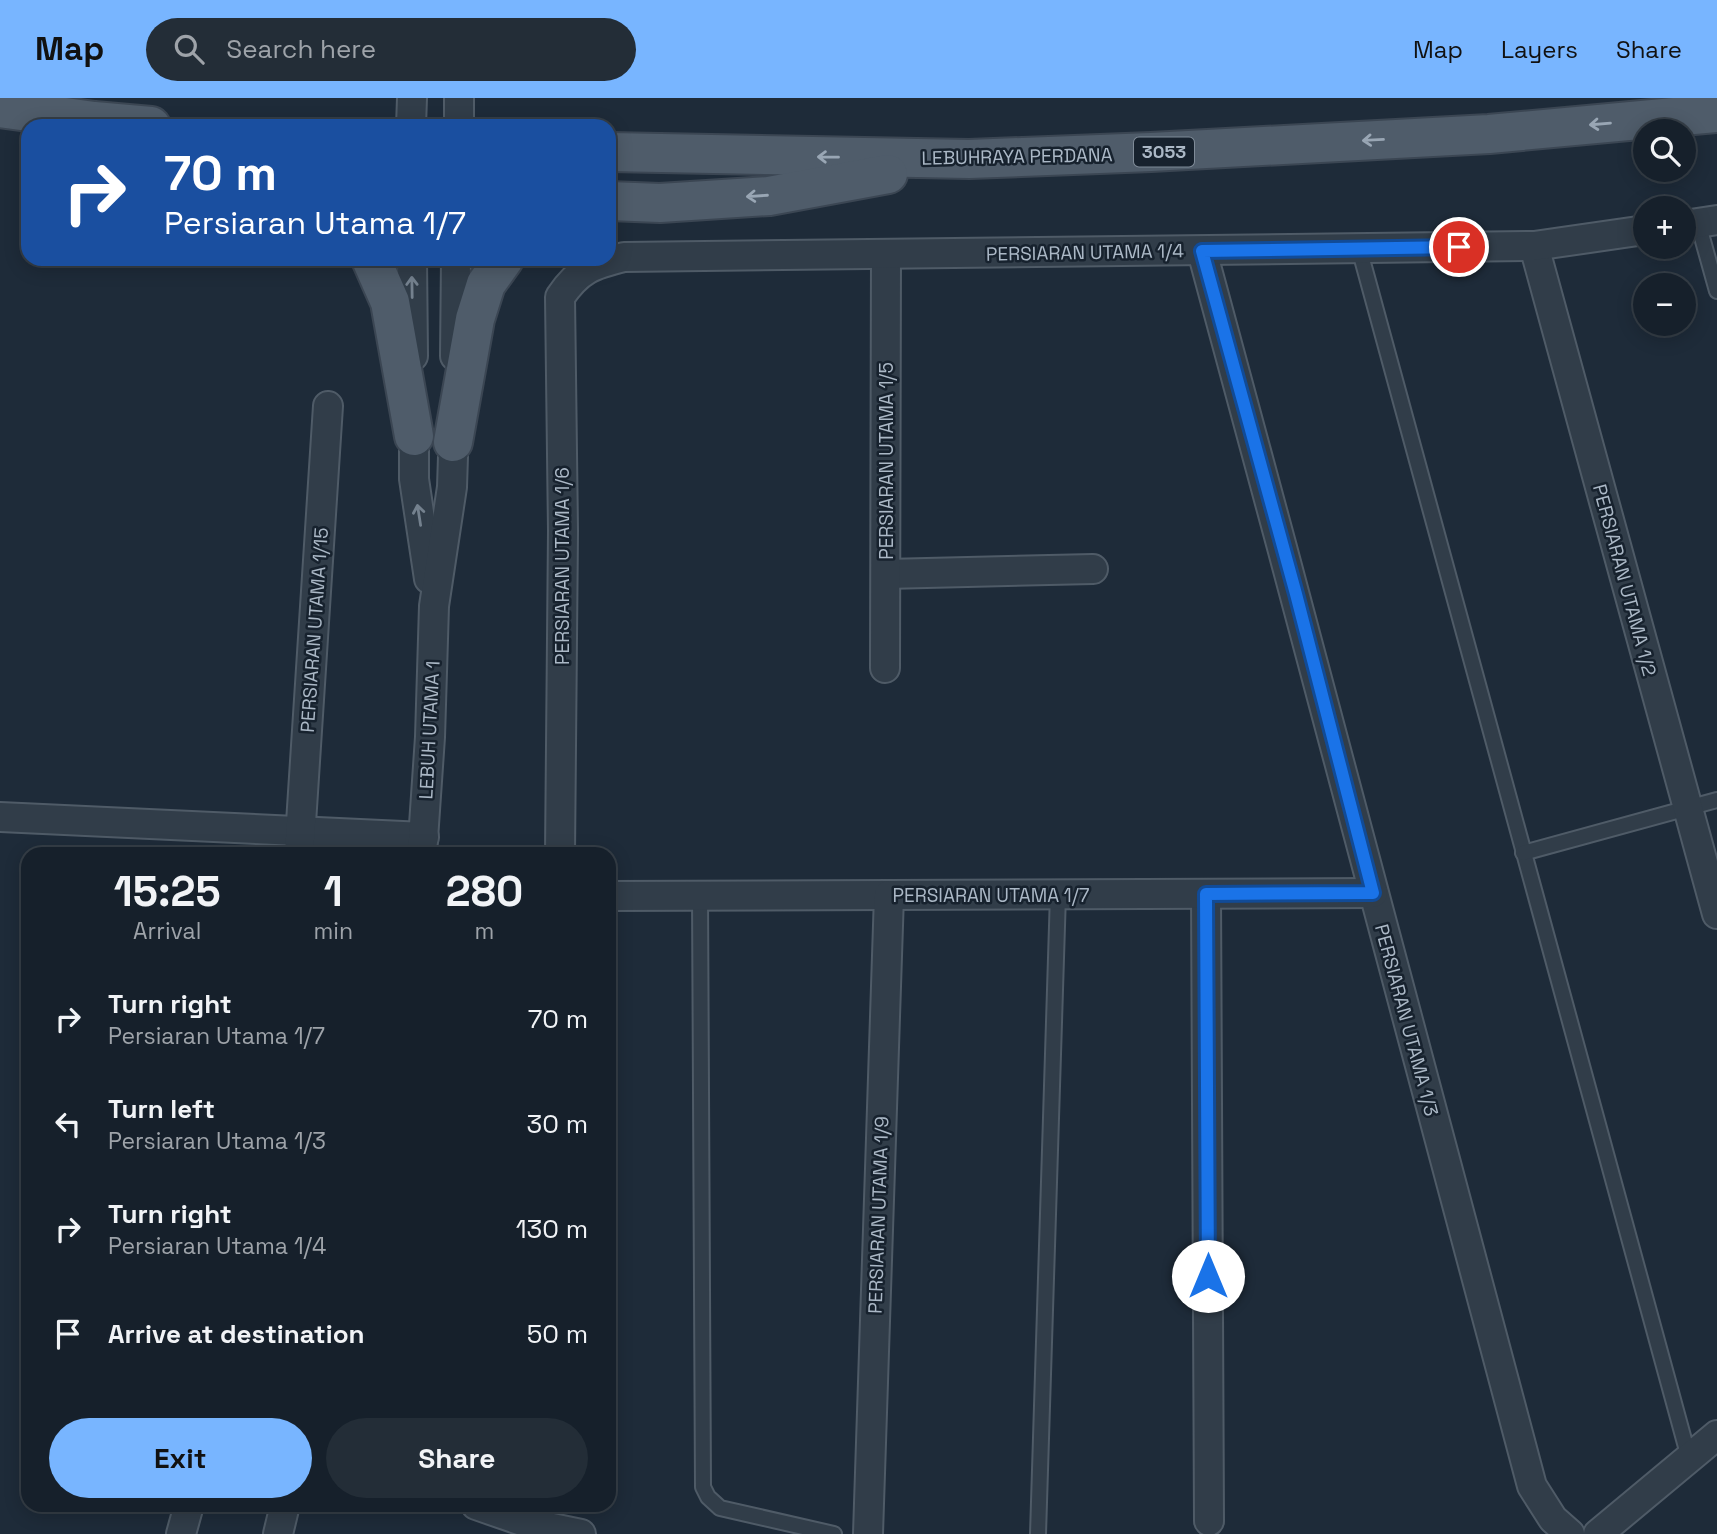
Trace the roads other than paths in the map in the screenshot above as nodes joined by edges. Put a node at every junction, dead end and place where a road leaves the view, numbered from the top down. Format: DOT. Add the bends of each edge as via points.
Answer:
graph roads {
  1 [pos="412,98"];
  2 [pos="459,98"];
  3 [pos="6,108"];
  4 [pos="1717,113"];
  5 [pos="43,119"];
  6 [pos="80,119"];
  7 [pos="411,119"];
  8 [pos="458,119"];
  9 [pos="616,152"];
  10 [pos="969,159"];
  11 [pos="616,201"];
  12 [pos="1700,222"];
  13 [pos="1633,232"];
  14 [pos="1534,246"];
  15 [pos="1359,248"];
  16 [pos="1202,251"];
  17 [pos="886,254"];
  18 [pos="616,259"];
  19 [pos="374,266"];
  20 [pos="412,266"];
  21 [pos="456,266"];
  22 [pos="499,266"];
  23 [pos="592,266"];
  24 [pos="572,281"];
  25 [pos="1717,291"];
  26 [pos="328,406"];
  27 [pos="414,436"];
  28 [pos="453,442"];
  29 [pos="1093,569"];
  30 [pos="886,574"];
  31 [pos="434,606"];
  32 [pos="885,668"];
  33 [pos="1717,800"];
  34 [pos="1688,808"];
  35 [pos="0,817"];
  36 [pos="300,843"];
  37 [pos="423,846"];
  38 [pos="560,847"];
  39 [pos="1523,853"];
  40 [pos="1373,893"];
  41 [pos="1058,894"];
  42 [pos="1206,894"];
  43 [pos="700,895"];
  44 [pos="889,895"];
  45 [pos="616,896"];
  46 [pos="1717,914"];
  47 [pos="1717,1435"];
  48 [pos="1689,1458"];
  49 [pos="187,1512"];
  50 [pos="283,1512"];
  51 [pos="529,1514"];
  52 [pos="1209,1521"];
  53 [pos="181,1534"];
  54 [pos="278,1534"];
  55 [pos="581,1534"];
  56 [pos="834,1534"];
  57 [pos="867,1534"];
  58 [pos="1038,1534"];
  59 [pos="1570,1534"];
  60 [pos="1598,1534"];
  1 -- 7 [label="street"];
  2 -- 8 [label="street"];
  3 -- 5 [label="main road"];
  3 -- 6 [label="main road"];
  4 -- 10 [label="main road, LEBUHRAYA PERDANA / 3053, one-way" via="1489,134"];
  10 -- 9 [label="main road, LEBUHRAYA PERDANA / 3053, one-way"];
  10 -- 11 [label="main road, one-way" via="769,196"];
  12 -- 25 [label="lane"];
  13 -- 14 [label="street, PERSIARAN UTAMA 1/4"];
  14 -- 15 [label="street, PERSIARAN UTAMA 1/4"];
  14 -- 34 [label="street, PERSIARAN UTAMA 1/2"];
  15 -- 16 [label="street, PERSIARAN UTAMA 1/4"];
  15 -- 39 [label="lane"];
  16 -- 17 [label="street, PERSIARAN UTAMA 1/4"];
  16 -- 40 [label="street, PERSIARAN UTAMA 1/3"];
  17 -- 18 [label="street, PERSIARAN UTAMA 1/4"];
  17 -- 30 [label="street, PERSIARAN UTAMA 1/5"];
  19 -- 27 [label="main road" via="390,302"];
  27 -- 20 [label="street, one-way"];
  21 -- 28 [label="street"];
  22 -- 28 [label="main road" via="485,284 475,319"];
  23 -- 24 [label="street, PERSIARAN UTAMA 1/4"];
  24 -- 38 [label="street, PERSIARAN UTAMA 1/6" via="560,297"];
  26 -- 36 [label="street, PERSIARAN UTAMA 1/15"];
  31 -- 27 [label="street, one-way" via="414,480"];
  28 -- 31 [label="street" via="452,487"];
  29 -- 30 [label="street"];
  30 -- 32 [label="street, PERSIARAN UTAMA 1/5"];
  31 -- 37 [label="street, LEBUH UTAMA 1"];
  33 -- 34 [label="lane"];
  34 -- 39 [label="lane"];
  34 -- 46 [label="street, PERSIARAN UTAMA 1/2"];
  35 -- 36 [label="street"];
  36 -- 37 [label="street"];
  39 -- 48 [label="lane"];
  40 -- 42 [label="street, PERSIARAN UTAMA 1/7"];
  40 -- 59 [label="street, PERSIARAN UTAMA 1/3" via="1532,1486 1553,1519"];
  41 -- 42 [label="street, PERSIARAN UTAMA 1/7"];
  41 -- 44 [label="street, PERSIARAN UTAMA 1/7"];
  41 -- 58 [label="lane"];
  42 -- 52 [label="street"];
  43 -- 44 [label="street, PERSIARAN UTAMA 1/7"];
  43 -- 45 [label="street, PERSIARAN UTAMA 1/7"];
  43 -- 56 [label="lane" via="703,1487 720,1508"];
  44 -- 57 [label="street, PERSIARAN UTAMA 1/9"];
  47 -- 48 [label="street"];
  48 -- 60 [label="street"];
  49 -- 53 [label="street"];
  50 -- 54 [label="street"];
  51 -- 55 [label="street"];
}
